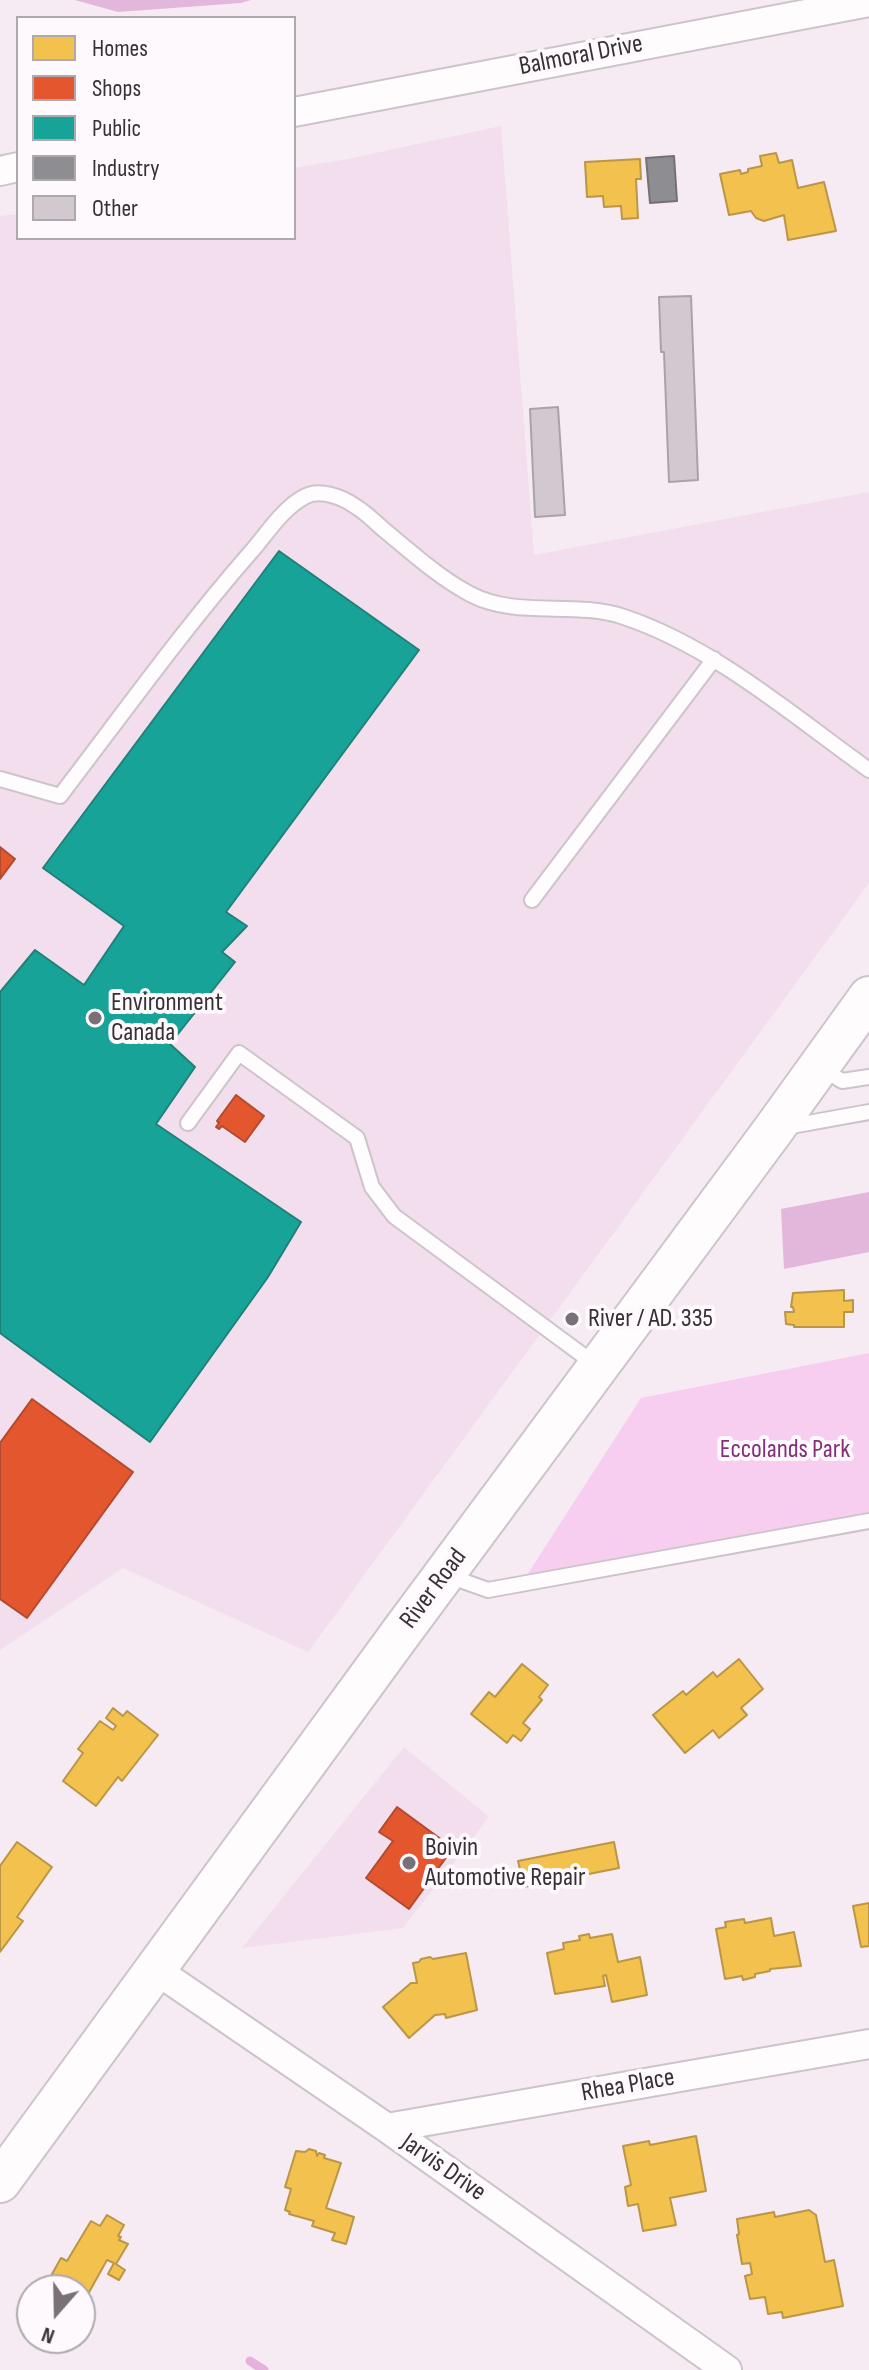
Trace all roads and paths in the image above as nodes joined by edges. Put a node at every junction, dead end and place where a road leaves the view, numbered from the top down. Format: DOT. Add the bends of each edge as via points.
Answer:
graph roads {
  1 [pos="869,2"];
  2 [pos="296,112"];
  3 [pos="714,659"];
  4 [pos="869,770"];
  5 [pos="0,779"];
  6 [pos="532,900"];
  7 [pos="869,997"];
  8 [pos="820,1066"];
  9 [pos="869,1077"];
  10 [pos="869,1112"];
  11 [pos="188,1123"];
  12 [pos="774,1129"];
  13 [pos="598,1366"];
  14 [pos="869,1521"];
  15 [pos="445,1575"];
  16 [pos="156,1970"];
  17 [pos="869,2044"];
  18 [pos="387,2128"];
  19 [pos="0,2182"];
  20 [pos="727,2370"];
  1 -- 2 [label="street, Balmoral Drive"];
  3 -- 4 [label="lane"];
  3 -- 5 [label="lane" via="621,616 502,607 487,601 444,578 355,506 318,493 304,497 283,515 213,595 60,796"];
  3 -- 6 [label="lane"];
  7 -- 8 [label="main road, River Road"];
  8 -- 9 [label="lane" via="842,1081"];
  8 -- 12 [label="main road, River Road"];
  10 -- 12 [label="lane"];
  11 -- 13 [label="lane" via="239,1053 357,1138 372,1187 394,1216"];
  12 -- 13 [label="main road, River Road"];
  13 -- 15 [label="main road, River Road"];
  14 -- 15 [label="lane" via="488,1590"];
  15 -- 16 [label="main road, River Road"];
  16 -- 18 [label="street, Jarvis Drive"];
  16 -- 19 [label="main road, River Road"];
  17 -- 18 [label="street, Rhea Place"];
  18 -- 20 [label="street, Jarvis Drive"];
}
